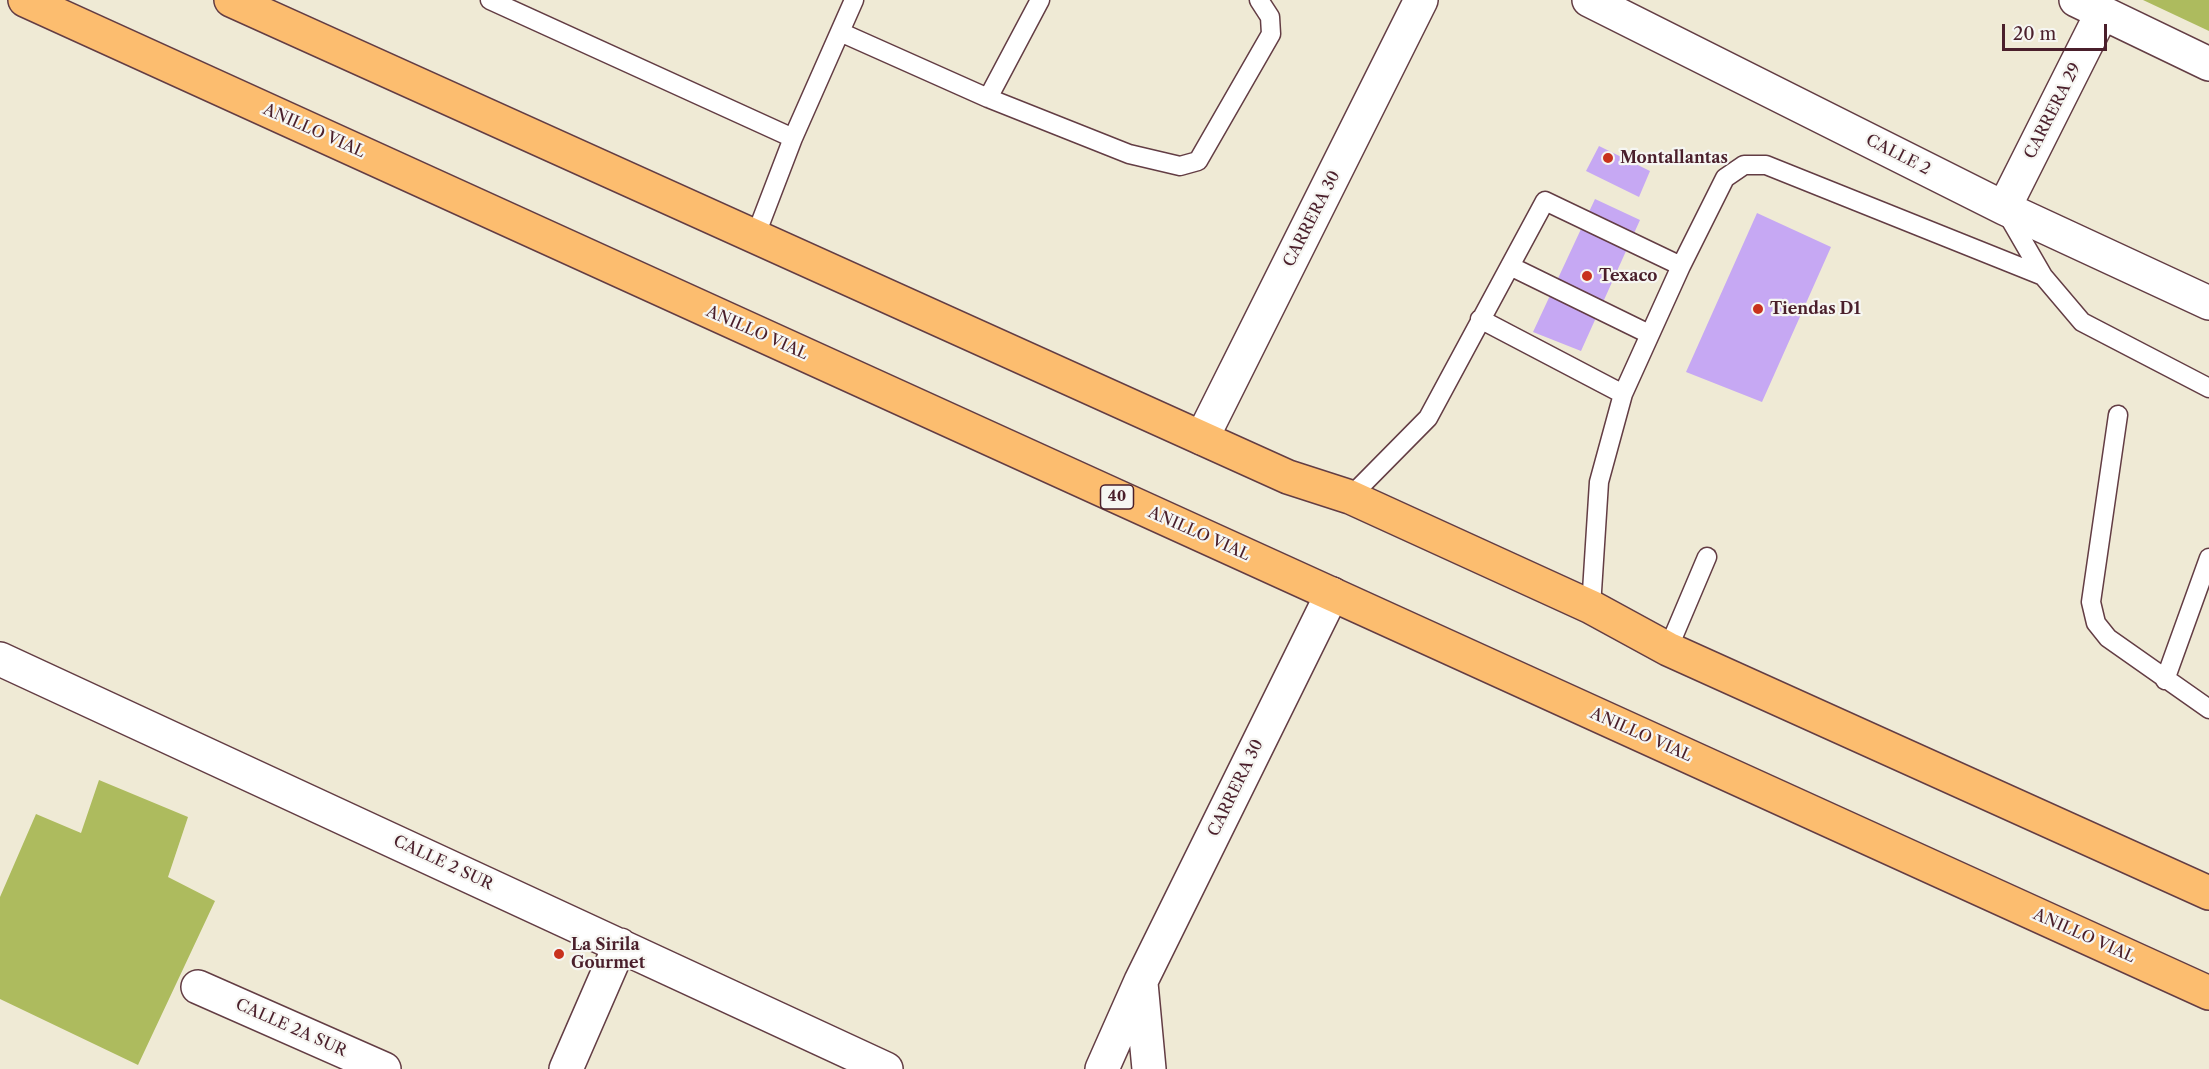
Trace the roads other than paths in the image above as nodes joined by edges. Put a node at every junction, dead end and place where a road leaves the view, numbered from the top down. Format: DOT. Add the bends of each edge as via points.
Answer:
graph roads {
  1 [pos="25,0"];
  2 [pos="231,0"];
  3 [pos="490,0"];
  4 [pos="854,0"];
  5 [pos="1040,0"];
  6 [pos="1259,0"];
  7 [pos="1422,0"];
  8 [pos="1589,0"];
  9 [pos="2089,7"];
  10 [pos="840,32"];
  11 [pos="2209,64"];
  12 [pos="988,98"];
  13 [pos="793,138"];
  14 [pos="2004,208"];
  15 [pos="755,237"];
  16 [pos="1510,266"];
  17 [pos="1680,266"];
  18 [pos="2043,276"];
  19 [pos="2209,303"];
  20 [pos="1480,319"];
  21 [pos="1649,334"];
  22 [pos="2209,388"];
  23 [pos="1623,394"];
  24 [pos="2118,415"];
  25 [pos="1202,438"];
  26 [pos="1350,497"];
  27 [pos="1707,557"];
  28 [pos="2209,558"];
  29 [pos="1332,594"];
  30 [pos="1591,607"];
  31 [pos="1668,649"];
  32 [pos="0,659"];
  33 [pos="2165,680"];
  34 [pos="2209,709"];
  35 [pos="2209,893"];
  36 [pos="620,945"];
  37 [pos="1141,981"];
  38 [pos="198,987"];
  39 [pos="2209,993"];
  40 [pos="384,1069"];
  41 [pos="566,1069"];
  42 [pos="886,1069"];
  43 [pos="1102,1069"];
  44 [pos="1149,1069"];
  1 -- 29 [label="highway, ANILLO VIAL / 40"];
  2 -- 15 [label="highway"];
  3 -- 13 [label="lane"];
  4 -- 10 [label="lane"];
  5 -- 12 [label="lane"];
  6 -- 12 [label="lane" via="1270,17 1271,34 1198,161 1180,166 1129,154"];
  7 -- 25 [label="street, CARRERA 30"];
  8 -- 14 [label="street, CALLE 2"];
  9 -- 11 [label="street"];
  9 -- 14 [label="street, CARRERA 29"];
  10 -- 12 [label="lane"];
  10 -- 13 [label="lane"];
  13 -- 15 [label="lane"];
  14 -- 18 [label="lane"];
  14 -- 19 [label="street, CALLE 2"];
  15 -- 25 [label="highway"];
  16 -- 17 [label="lane" via="1545,201"];
  16 -- 20 [label="lane"];
  16 -- 21 [label="lane"];
  17 -- 18 [label="lane" via="1725,178 1744,165 1766,165"];
  17 -- 21 [label="lane"];
  18 -- 22 [label="lane" via="2082,322"];
  20 -- 23 [label="lane"];
  20 -- 26 [label="lane" via="1428,418"];
  21 -- 23 [label="lane"];
  23 -- 30 [label="lane" via="1599,482"];
  24 -- 33 [label="lane" via="2091,602 2096,623 2108,638"];
  25 -- 26 [label="highway" via="1288,477"];
  26 -- 30 [label="highway"];
  27 -- 31 [label="lane"];
  28 -- 33 [label="lane"];
  29 -- 37 [label="street, CARRERA 30"];
  29 -- 39 [label="highway, ANILLO VIAL / 40"];
  30 -- 31 [label="highway"];
  31 -- 35 [label="highway"];
  32 -- 36 [label="street, CALLE 2 SUR"];
  33 -- 34 [label="lane"];
  36 -- 41 [label="street"];
  36 -- 42 [label="street, CALLE 2 SUR"];
  37 -- 43 [label="street, CARRERA 30"];
  37 -- 44 [label="street"];
  38 -- 40 [label="street, CALLE 2A SUR"];
}
